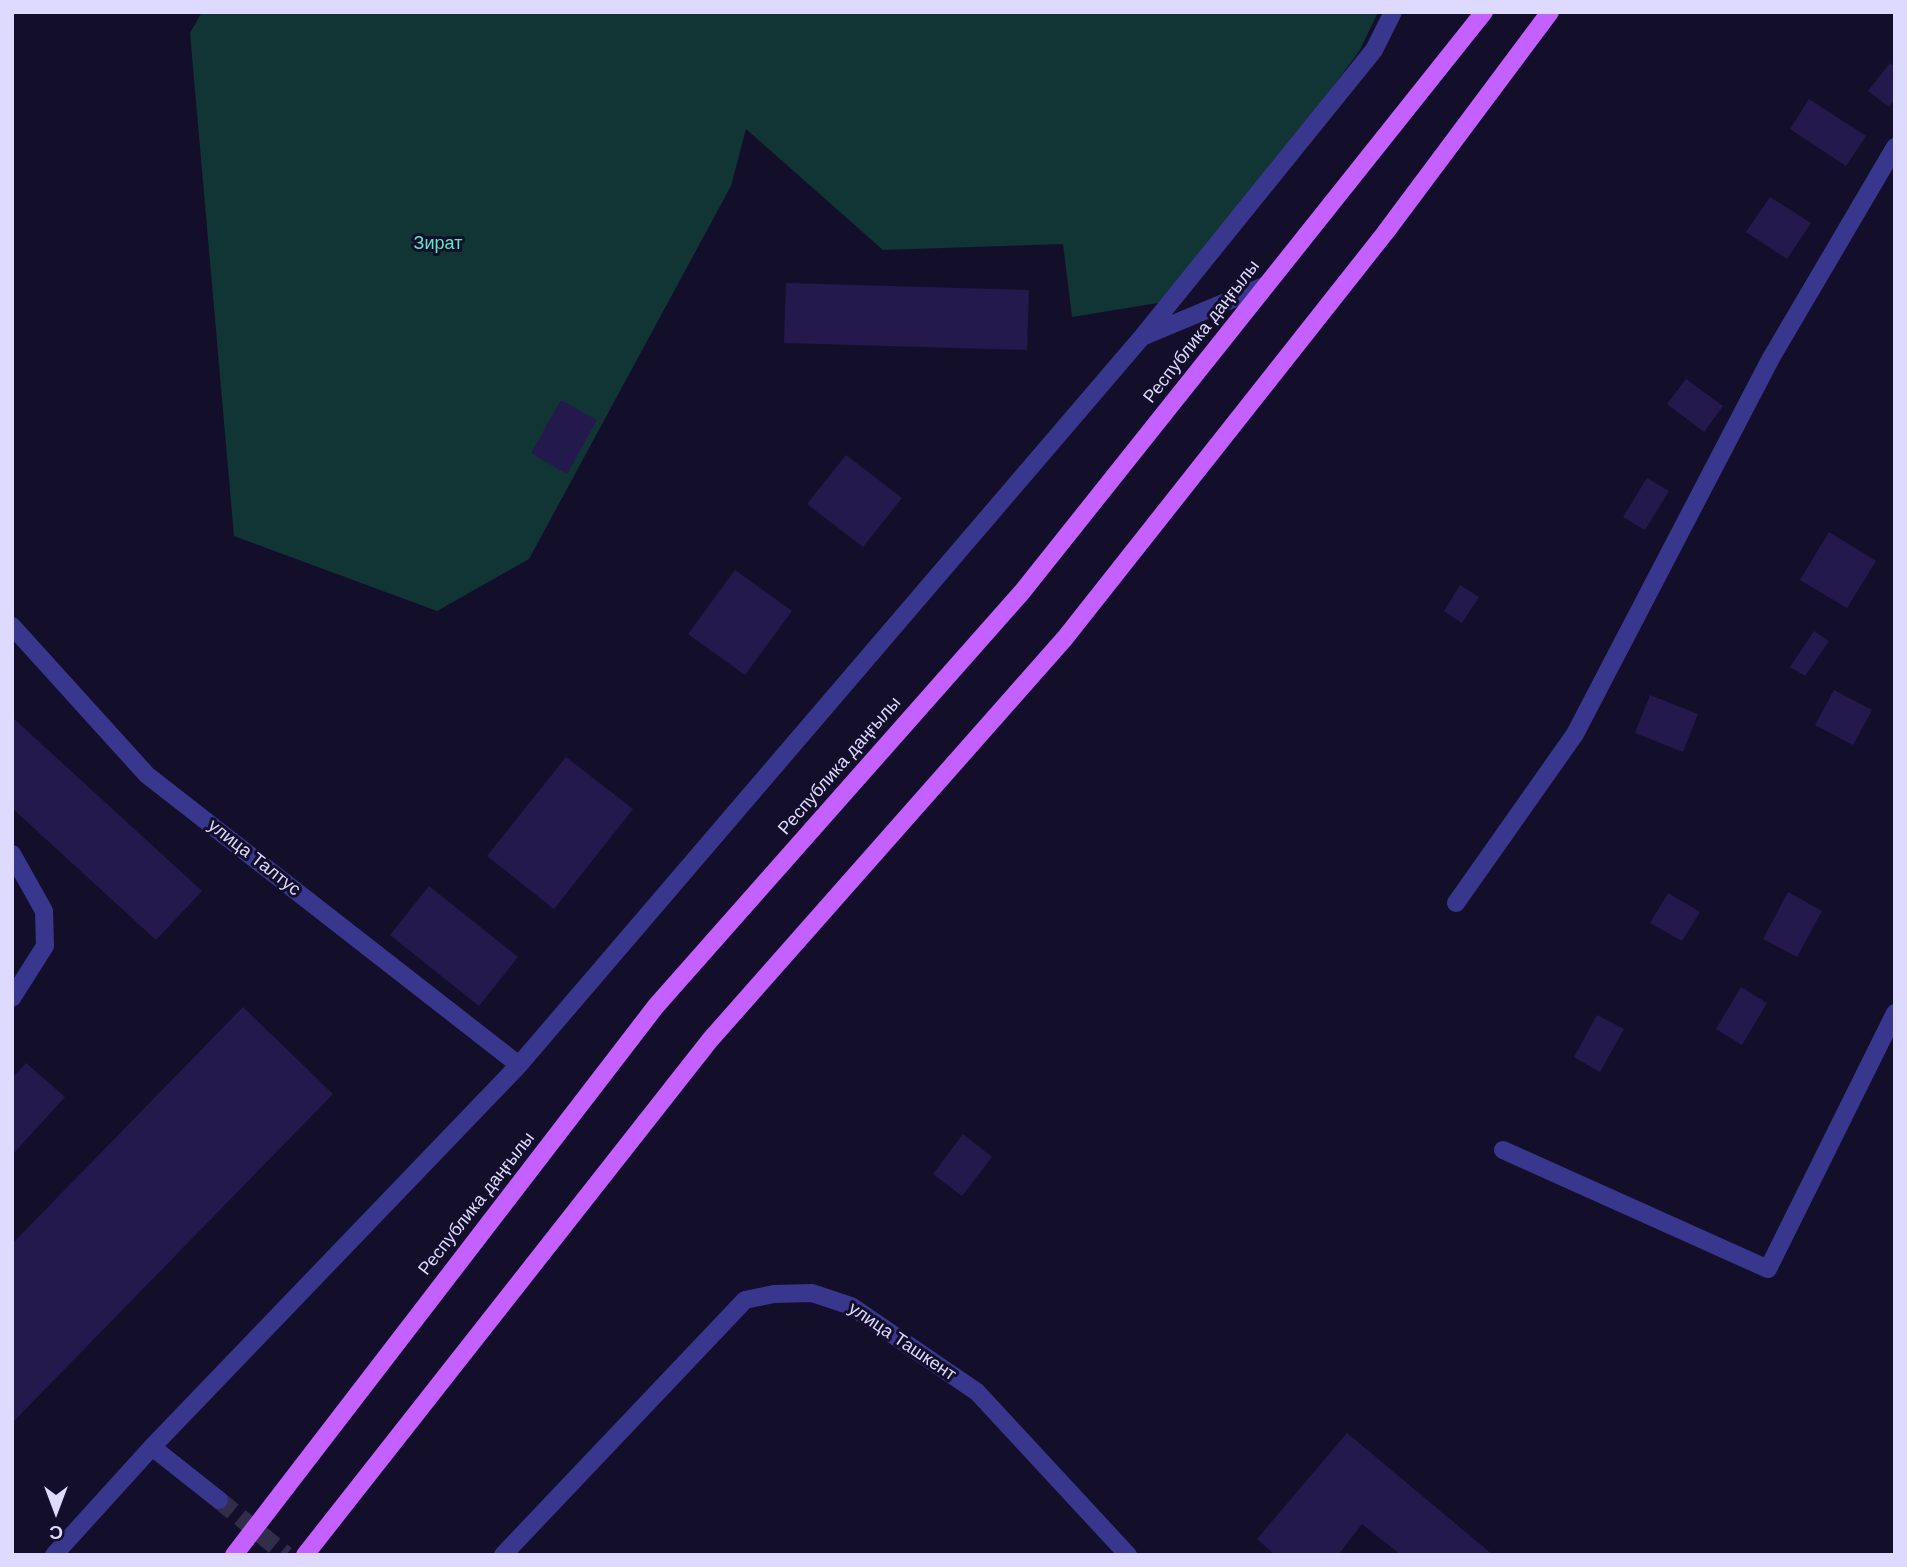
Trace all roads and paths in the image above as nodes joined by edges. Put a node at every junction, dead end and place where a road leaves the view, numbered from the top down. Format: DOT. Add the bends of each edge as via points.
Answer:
graph roads {
  1 [pos="1393,12"];
  2 [pos="1484,12"];
  3 [pos="1550,12"];
  4 [pos="1895,146"];
  5 [pos="1264,286"];
  6 [pos="1142,337"];
  7 [pos="12,626"];
  8 [pos="12,854"];
  9 [pos="1455,903"];
  10 [pos="12,998"];
  11 [pos="1895,1013"];
  12 [pos="519,1065"];
  13 [pos="1503,1150"];
  14 [pos="152,1447"];
  15 [pos="219,1500"];
  16 [pos="54,1555"];
  17 [pos="234,1555"];
  18 [pos="305,1555"];
  19 [pos="503,1555"];
  20 [pos="1128,1555"];
  1 -- 6 [label="street" via="1374,50"];
  2 -- 5 [label="main road, Республика даңғылы"];
  3 -- 18 [label="main road" via="1385,233 1065,638 710,1040"];
  4 -- 9 [label="street" via="1771,358 1575,734"];
  5 -- 6 [label="street"];
  5 -- 17 [label="main road, Республика даңғылы" via="1022,592 656,1006"];
  6 -- 12 [label="street"];
  7 -- 12 [label="street, улица Талтус" via="147,775"];
  8 -- 10 [label="street" via="44,911 45,946"];
  11 -- 13 [label="street" via="1768,1269"];
  12 -- 14 [label="street"];
  14 -- 15 [label="street"];
  14 -- 16 [label="street"];
  19 -- 20 [label="street, улица Ташкент" via="745,1300 812,1293 851,1306 977,1392"];
}
